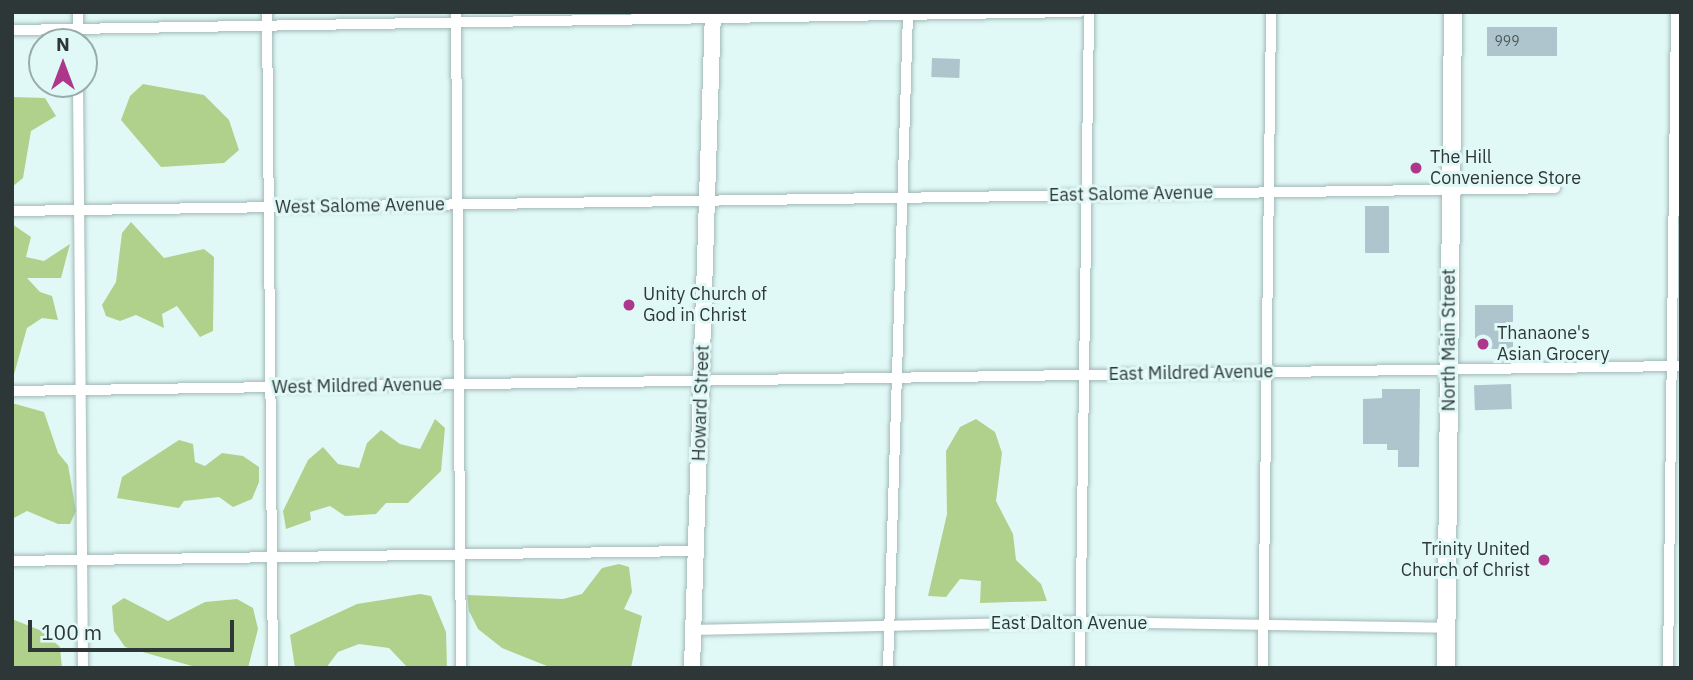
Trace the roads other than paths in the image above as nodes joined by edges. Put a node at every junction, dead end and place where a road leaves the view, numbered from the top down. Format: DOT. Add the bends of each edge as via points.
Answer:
graph roads {
  1 [pos="267,12"];
  2 [pos="1080,12"];
  3 [pos="1089,12"];
  4 [pos="1271,12"];
  5 [pos="1453,12"];
  6 [pos="1676,12"];
  7 [pos="908,14"];
  8 [pos="713,16"];
  9 [pos="456,18"];
  10 [pos="267,26"];
  11 [pos="98,35"];
  12 [pos="78,98"];
  13 [pos="1450,187"];
  14 [pos="1555,188"];
  15 [pos="1269,192"];
  16 [pos="1086,194"];
  17 [pos="905,197"];
  18 [pos="707,202"];
  19 [pos="457,205"];
  20 [pos="79,208"];
  21 [pos="268,208"];
  22 [pos="12,211"];
  23 [pos="1677,366"];
  24 [pos="1449,369"];
  25 [pos="1267,372"];
  26 [pos="1085,375"];
  27 [pos="899,378"];
  28 [pos="701,381"];
  29 [pos="458,384"];
  30 [pos="270,387"];
  31 [pos="12,391"];
  32 [pos="80,391"];
  33 [pos="694,551"];
  34 [pos="460,555"];
  35 [pos="271,558"];
  36 [pos="83,559"];
  37 [pos="12,561"];
  38 [pos="1081,622"];
  39 [pos="888,624"];
  40 [pos="1263,624"];
  41 [pos="1446,628"];
  42 [pos="691,629"];
  43 [pos="83,668"];
  44 [pos="273,668"];
  45 [pos="461,668"];
  46 [pos="692,668"];
  47 [pos="888,668"];
  48 [pos="1080,668"];
  49 [pos="1263,668"];
  50 [pos="1446,668"];
  51 [pos="1668,668"];
  1 -- 10 [label="street"];
  2 -- 7 [label="street"];
  3 -- 16 [label="street"];
  4 -- 15 [label="street"];
  5 -- 13 [label="main road, North Main Street"];
  6 -- 23 [label="street"];
  7 -- 8 [label="street"];
  7 -- 17 [label="street"];
  8 -- 9 [label="street"];
  8 -- 18 [label="main road, Howard Street"];
  9 -- 10 [label="street"];
  9 -- 19 [label="street"];
  10 -- 11 [label="street"];
  10 -- 21 [label="street"];
  12 -- 20 [label="street"];
  13 -- 14 [label="street, East Salome Avenue"];
  13 -- 15 [label="street, East Salome Avenue"];
  13 -- 24 [label="main road, North Main Street"];
  15 -- 16 [label="street, East Salome Avenue"];
  15 -- 25 [label="street"];
  16 -- 17 [label="street, East Salome Avenue"];
  16 -- 26 [label="street"];
  17 -- 18 [label="street, East Salome Avenue"];
  17 -- 27 [label="street"];
  18 -- 19 [label="street, West Salome Avenue"];
  18 -- 28 [label="main road, Howard Street"];
  19 -- 21 [label="street, West Salome Avenue"];
  19 -- 29 [label="street"];
  20 -- 21 [label="street, West Salome Avenue"];
  20 -- 22 [label="street, West Salome Avenue"];
  20 -- 32 [label="street"];
  21 -- 30 [label="street"];
  23 -- 24 [label="street, East Mildred Avenue"];
  23 -- 51 [label="street"];
  24 -- 25 [label="street, East Mildred Avenue"];
  24 -- 41 [label="main road, North Main Street"];
  25 -- 26 [label="street, East Mildred Avenue"];
  25 -- 40 [label="street"];
  26 -- 27 [label="street, East Mildred Avenue"];
  26 -- 38 [label="street"];
  27 -- 28 [label="street, East Mildred Avenue"];
  27 -- 39 [label="street"];
  28 -- 29 [label="street, West Mildred Avenue"];
  28 -- 33 [label="main road, Howard Street"];
  29 -- 30 [label="street, West Mildred Avenue"];
  29 -- 34 [label="street"];
  30 -- 32 [label="street, West Mildred Avenue"];
  30 -- 35 [label="street"];
  31 -- 32 [label="street, West Mildred Avenue"];
  32 -- 36 [label="street"];
  33 -- 34 [label="street"];
  33 -- 42 [label="main road, Howard Street"];
  34 -- 35 [label="street"];
  34 -- 45 [label="street"];
  35 -- 36 [label="street"];
  35 -- 44 [label="street"];
  36 -- 37 [label="street"];
  36 -- 43 [label="street"];
  38 -- 39 [label="street, East Dalton Avenue"];
  38 -- 40 [label="street, East Dalton Avenue"];
  38 -- 48 [label="street"];
  39 -- 42 [label="street, East Dalton Avenue"];
  39 -- 47 [label="street"];
  40 -- 41 [label="street, East Dalton Avenue"];
  40 -- 49 [label="street"];
  41 -- 50 [label="main road, North Main Street"];
  42 -- 46 [label="main road, Howard Street"];
}
